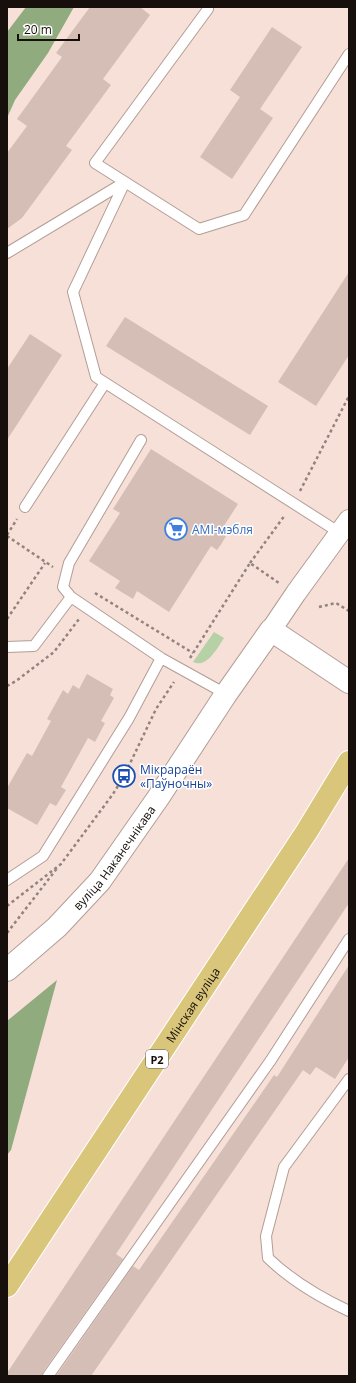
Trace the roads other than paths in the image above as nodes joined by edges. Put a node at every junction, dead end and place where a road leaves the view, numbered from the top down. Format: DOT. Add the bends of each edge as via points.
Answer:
graph roads {
  1 [pos="208,9"];
  2 [pos="349,54"];
  3 [pos="125,182"];
  4 [pos="7,253"];
  5 [pos="105,383"];
  6 [pos="141,440"];
  7 [pos="25,507"];
  8 [pos="345,527"];
  9 [pos="71,597"];
  10 [pos="271,630"];
  11 [pos="7,647"];
  12 [pos="161,658"];
  13 [pos="349,682"];
  14 [pos="226,694"];
  15 [pos="349,762"];
  16 [pos="7,880"];
  17 [pos="349,939"];
  18 [pos="7,970"];
  19 [pos="349,1079"];
  20 [pos="7,1286"];
  21 [pos="349,1311"];
  22 [pos="48,1376"];
  1 -- 3 [label="lane" via="95,162"];
  2 -- 3 [label="lane" via="244,215 199,229"];
  3 -- 4 [label="lane"];
  3 -- 5 [label="lane" via="73,292 96,377"];
  5 -- 7 [label="lane"];
  5 -- 8 [label="lane" via="294,503"];
  6 -- 9 [label="lane" via="69,563 63,587"];
  8 -- 10 [label="street, вуліца Наканечнікава"];
  9 -- 11 [label="lane" via="34,646"];
  9 -- 12 [label="lane"];
  10 -- 13 [label="main road"];
  10 -- 14 [label="main road, вуліца Наканечнікава"];
  12 -- 14 [label="lane"];
  12 -- 16 [label="lane" via="129,718 43,856"];
  14 -- 18 [label="main road, вуліца Наканечнікава" via="158,798 100,880 57,927"];
  15 -- 20 [label="main road, Мінская вуліца / Р2" via="307,831"];
  17 -- 22 [label="lane" via="271,1060"];
  19 -- 21 [label="lane" via="284,1167 266,1236 268,1258 283,1272 320,1297"];
}
